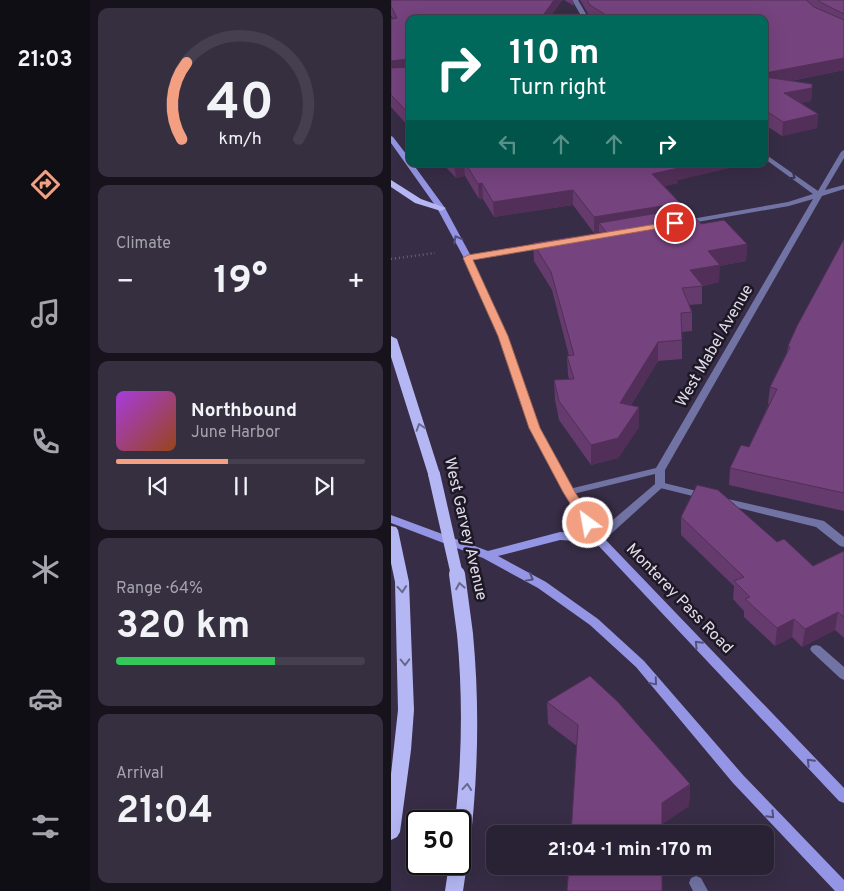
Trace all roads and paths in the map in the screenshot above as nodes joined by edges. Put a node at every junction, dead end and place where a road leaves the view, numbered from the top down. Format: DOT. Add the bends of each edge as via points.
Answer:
graph roads {
  1 [pos="575,0"];
  2 [pos="584,15"];
  3 [pos="391,138"];
  4 [pos="844,152"];
  5 [pos="768,158"];
  6 [pos="406,159"];
  7 [pos="412,167"];
  8 [pos="391,183"];
  9 [pos="844,186"];
  10 [pos="819,195"];
  11 [pos="441,208"];
  12 [pos="681,222"];
  13 [pos="554,244"];
  14 [pos="435,253"];
  15 [pos="468,258"];
  16 [pos="391,259"];
  17 [pos="391,339"];
  18 [pos="660,470"];
  19 [pos="660,485"];
  20 [pos="569,492"];
  21 [pos="391,519"];
  22 [pos="391,530"];
  23 [pos="598,539"];
  24 [pos="844,543"];
  25 [pos="487,555"];
  26 [pos="816,649"];
  27 [pos="844,675"];
  28 [pos="844,797"];
  29 [pos="464,810"];
  30 [pos="391,832"];
  31 [pos="456,875"];
  32 [pos="844,890"];
  33 [pos="453,891"];
  1 -- 2 [label="street"];
  3 -- 6 [label="main road, Monterey Pass Road"];
  4 -- 10 [label="street, West Mabel Avenue"];
  5 -- 10 [label="street, one-way"];
  7 -- 11 [label="main road, Monterey Pass Road"];
  8 -- 11 [label="main road" via="418,201"];
  9 -- 10 [label="street"];
  10 -- 12 [label="street" via="789,204"];
  10 -- 18 [label="street, West Mabel Avenue"];
  15 -- 11 [label="main road, Monterey Pass Road, one-way"];
  13 -- 15 [label="street"];
  14 -- 16 [label="path"];
  15 -- 20 [label="main road, Monterey Pass Road" via="503,336 535,428"];
  29 -- 17 [label="main road, West Garvey Avenue, one-way, bridge" via="471,736 470,673 457,565 434,474"];
  18 -- 19 [label="street"];
  18 -- 20 [label="street"];
  19 -- 23 [label="street"];
  19 -- 24 [label="street" via="820,524"];
  20 -- 23 [label="main road, Monterey Pass Road"];
  21 -- 25 [label="main road"];
  22 -- 30 [label="main road, one-way" via="405,614 406,710"];
  23 -- 25 [label="main road" via="560,536"];
  28 -- 23 [label="main road, Monterey Pass Road, one-way"];
  25 -- 32 [label="main road, one-way" via="542,585 594,622 640,664 737,780"];
  26 -- 27 [label="street"];
  31 -- 33 [label="main road"];
}
